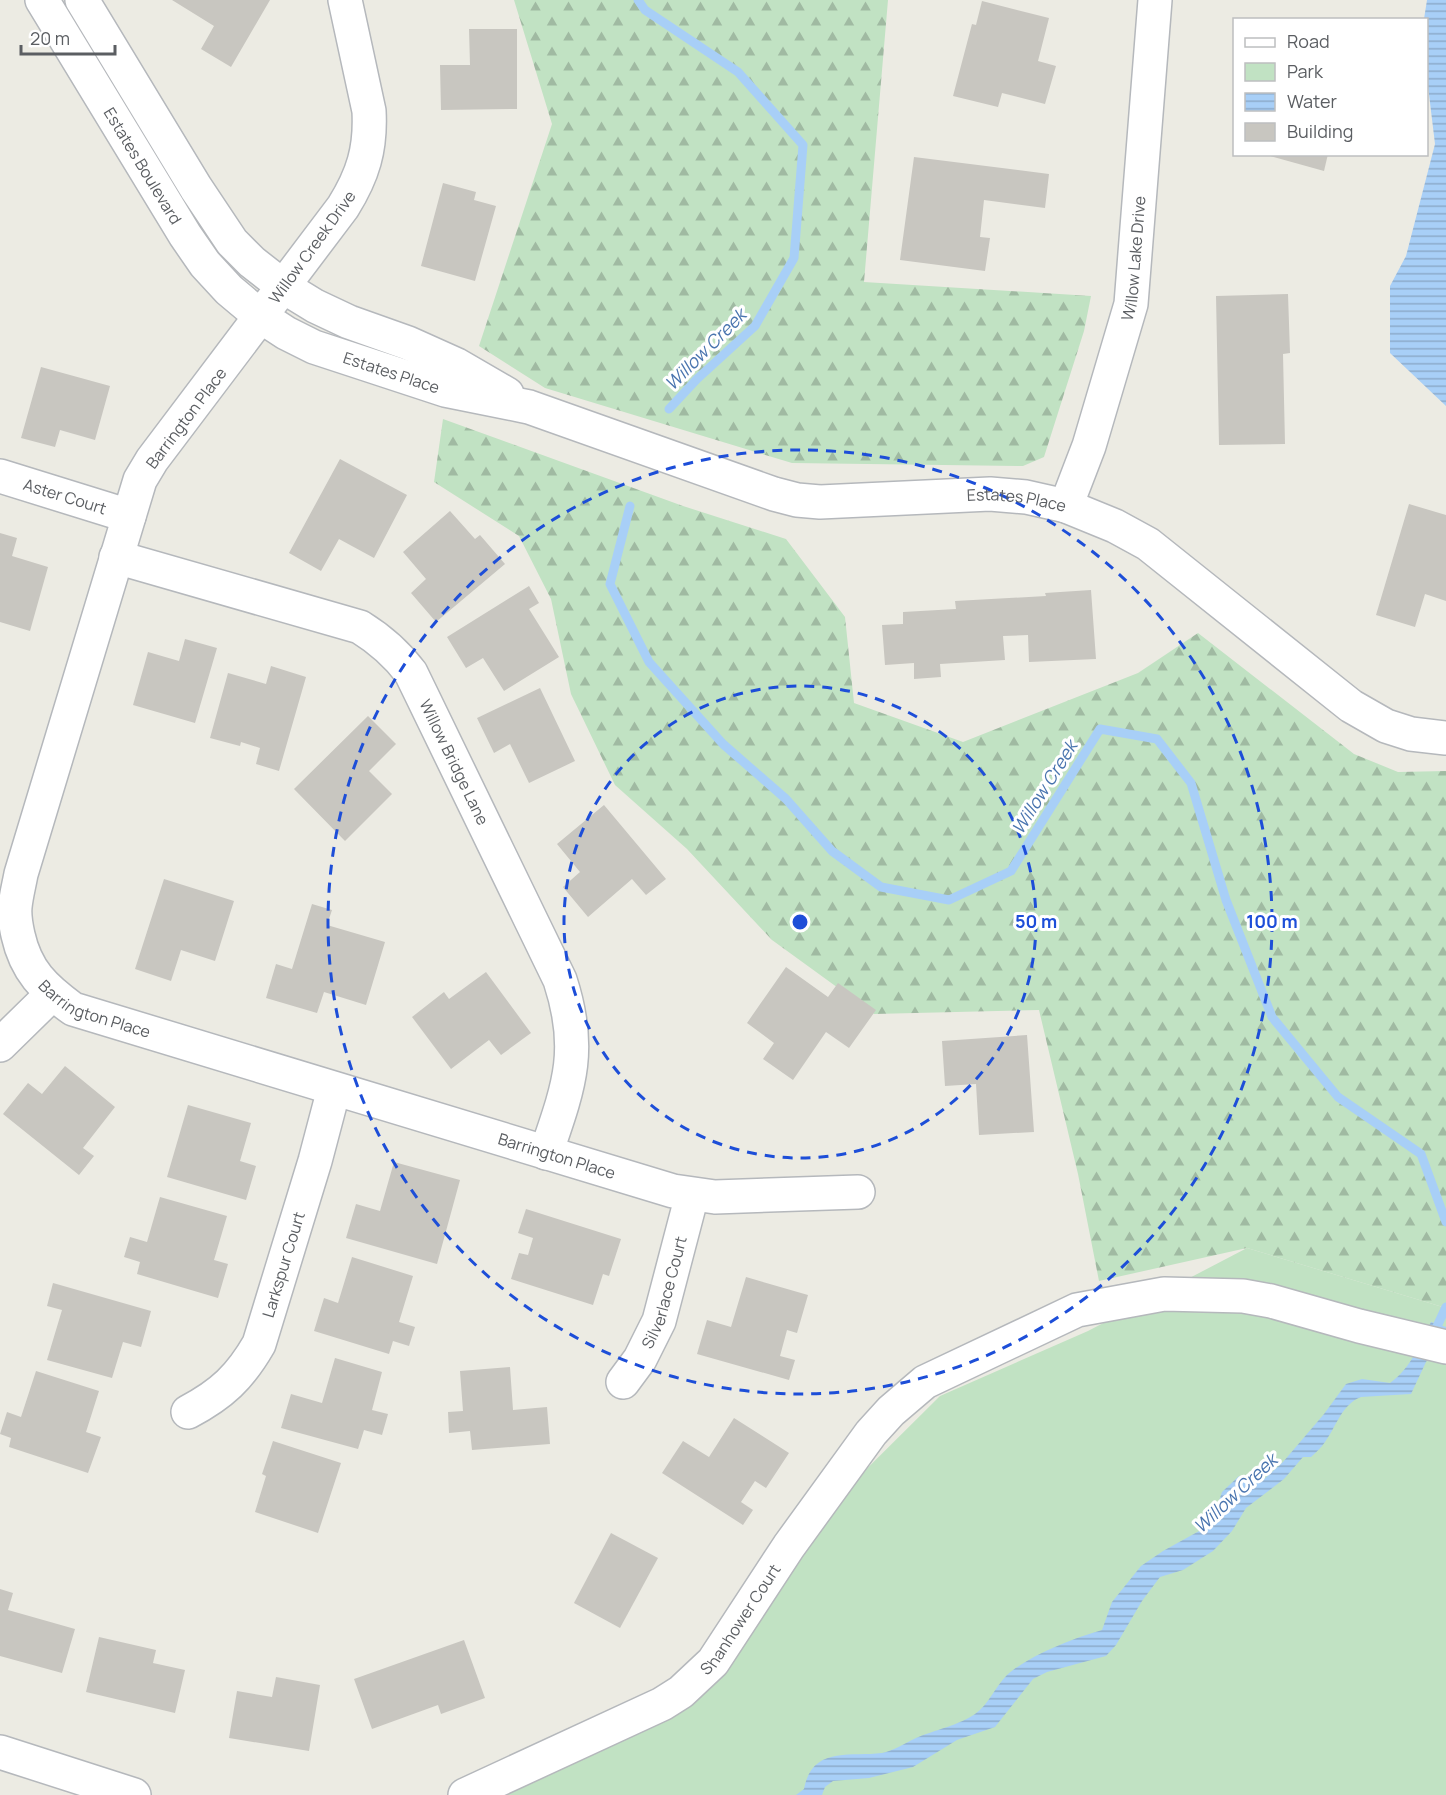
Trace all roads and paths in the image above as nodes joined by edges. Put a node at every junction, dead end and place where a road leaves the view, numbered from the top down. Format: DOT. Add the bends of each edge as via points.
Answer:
graph roads {
  1 [pos="42,0"];
  2 [pos="82,0"];
  3 [pos="345,0"];
  4 [pos="1155,0"];
  5 [pos="284,287"];
  6 [pos="260,315"];
  7 [pos="529,407"];
  8 [pos="0,476"];
  9 [pos="1066,506"];
  10 [pos="129,516"];
  11 [pos="116,557"];
  12 [pos="1446,738"];
  13 [pos="11,871"];
  14 [pos="52,994"];
  15 [pos="0,1045"];
  16 [pos="334,1089"];
  17 [pos="546,1153"];
  18 [pos="858,1192"];
  19 [pos="692,1195"];
  20 [pos="1446,1347"];
  21 [pos="623,1382"];
  22 [pos="188,1412"];
  23 [pos="0,1752"];
  24 [pos="134,1795"];
  25 [pos="465,1795"];
  1 -- 6 [label="street, Estates Boulevard" via="205,264"];
  2 -- 5 [label="street, Estates Boulevard" via="232,242"];
  3 -- 5 [label="street, Willow Creek Drive" via="369,111 365,164 343,207"];
  4 -- 9 [label="street, Willow Lake Drive" via="1131,304 1089,446"];
  5 -- 6 [label="street, Willow Creek Drive"];
  5 -- 7 [label="street, Estates Place" via="349,322 457,365"];
  6 -- 7 [label="street, Estates Place" via="286,333 325,350 445,390"];
  6 -- 10 [label="street, Barrington Place" via="152,460 140,480"];
  7 -- 9 [label="street, Estates Place" via="797,501 990,494"];
  8 -- 10 [label="street, Aster Court"];
  9 -- 12 [label="street, Estates Place" via="1148,544 1352,706 1411,735"];
  10 -- 11 [label="street, Barrington Place"];
  11 -- 13 [label="street, Barrington Place"];
  11 -- 17 [label="street, Willow Bridge Lane" via="360,627 397,654 411,673 560,980 569,1007 573,1049 570,1078"];
  13 -- 14 [label="street, Barrington Place" via="22,953 32,972"];
  14 -- 15 [label="street"];
  14 -- 16 [label="street, Barrington Place" via="73,1008"];
  16 -- 17 [label="street, Barrington Place"];
  16 -- 22 [label="street, Larkspur Court" via="260,1344 230,1384"];
  17 -- 19 [label="street, Barrington Place"];
  18 -- 19 [label="street, Barrington Place"];
  19 -- 21 [label="street, Silverlace Court" via="659,1321"];
  20 -- 25 [label="street, Shanhower Court" via="1244,1296 1164,1294 1077,1310 925,1382 891,1412 871,1433 789,1546 713,1662 681,1692"];
  23 -- 24 [label="street"];
}
